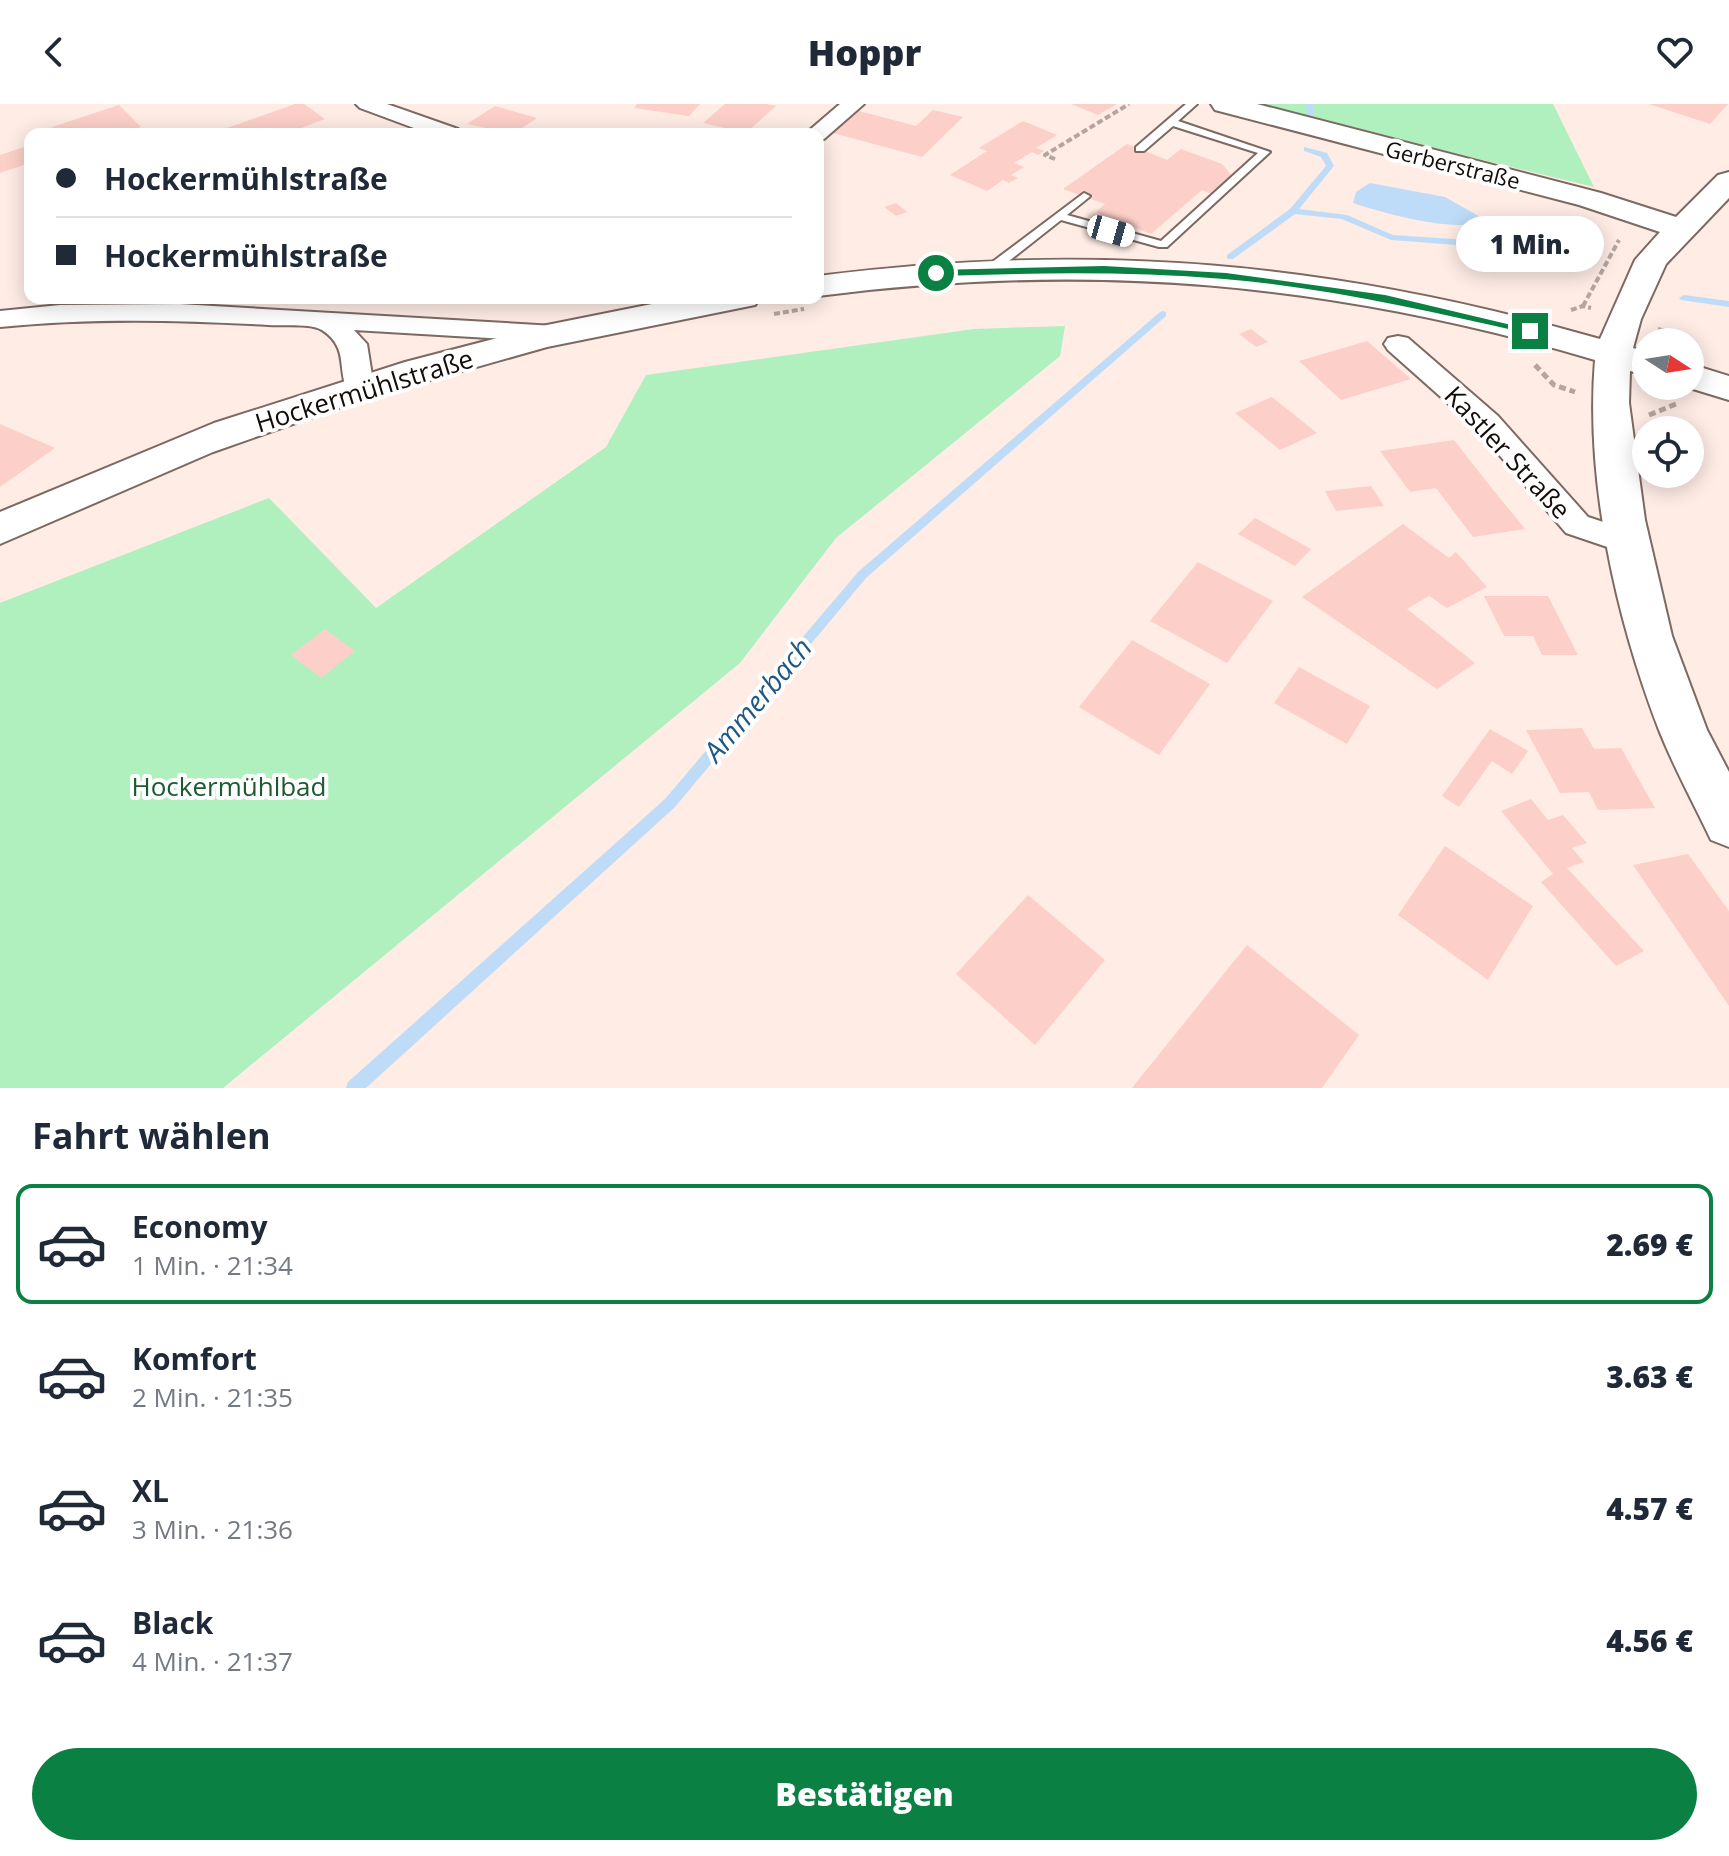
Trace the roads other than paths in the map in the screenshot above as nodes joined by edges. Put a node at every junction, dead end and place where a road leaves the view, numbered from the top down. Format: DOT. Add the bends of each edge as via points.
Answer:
graph roads {
  1 [pos="367,104"];
  2 [pos="853,104"];
  3 [pos="1192,104"];
  4 [pos="1225,104"];
  5 [pos="1170,122"];
  6 [pos="433,128"];
  7 [pos="823,128"];
  8 [pos="1140,149"];
  9 [pos="1729,181"];
  10 [pos="1084,196"];
  11 [pos="1060,216"];
  12 [pos="1679,228"];
  13 [pos="991,269"];
  14 [pos="824,294"];
  15 [pos="728,304"];
  16 [pos="0,319"];
  17 [pos="328,321"];
  18 [pos="555,334"];
  19 [pos="1398,344"];
  20 [pos="1630,359"];
  21 [pos="1704,380"];
  22 [pos="360,388"];
  23 [pos="1729,388"];
  24 [pos="0,529"];
  25 [pos="1628,542"];
  26 [pos="1729,824"];
  1 -- 6 [label="street"];
  2 -- 7 [label="street"];
  3 -- 5 [label="lane"];
  4 -- 12 [label="main road, Gerberstraße" via="1590,199"];
  5 -- 8 [label="lane"];
  5 -- 11 [label="lane" via="1265,152 1163,245"];
  9 -- 12 [label="main road"];
  10 -- 11 [label="lane"];
  11 -- 13 [label="lane"];
  12 -- 20 [label="main road" via="1651,260 1624,319"];
  13 -- 14 [label="main road" via="865,279"];
  13 -- 20 [label="main road" via="1134,269 1385,298"];
  15 -- 18 [label="main road, Hockermühlstraße"];
  16 -- 17 [label="street" via="179,312"];
  17 -- 18 [label="street"];
  17 -- 22 [label="street" via="353,344"];
  18 -- 22 [label="main road, Hockermühlstraße"];
  19 -- 25 [label="street, Kastler Straße" via="1488,423 1577,525"];
  20 -- 25 [label="main road" via="1610,403"];
  21 -- 23 [label="main road"];
  22 -- 24 [label="main road, Hockermühlstraße" via="227,433"];
  25 -- 26 [label="main road" via="1649,636 1684,732"];
}
